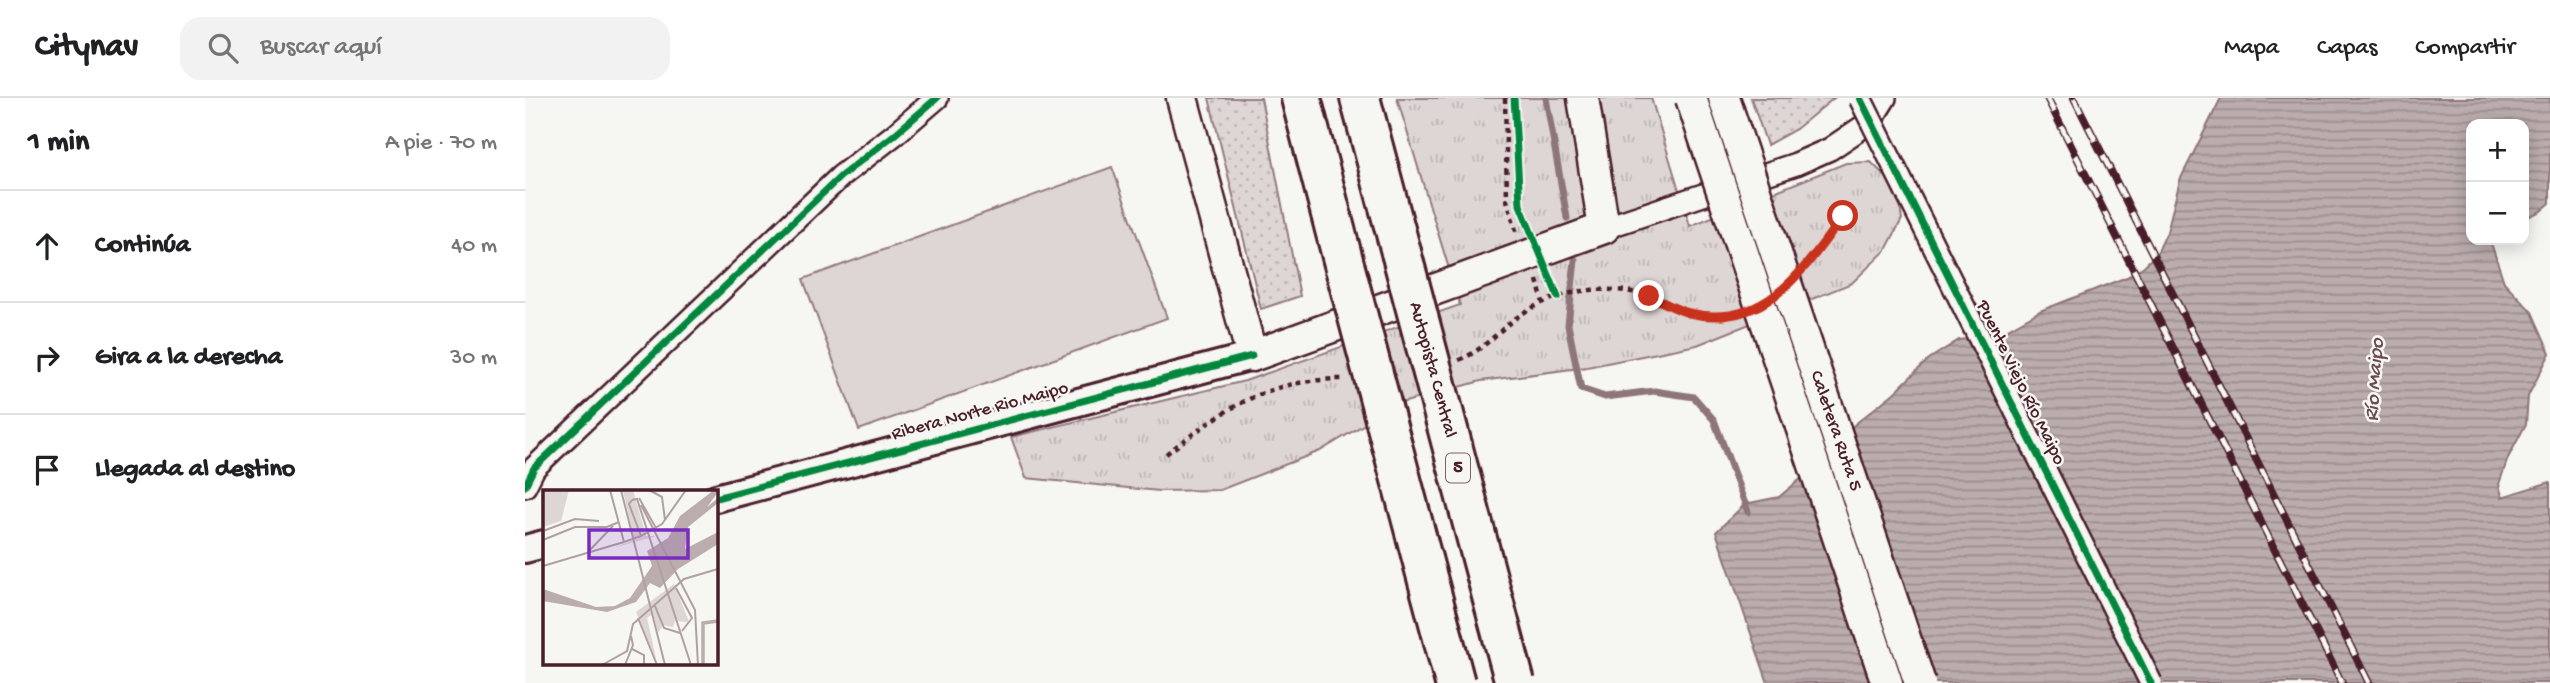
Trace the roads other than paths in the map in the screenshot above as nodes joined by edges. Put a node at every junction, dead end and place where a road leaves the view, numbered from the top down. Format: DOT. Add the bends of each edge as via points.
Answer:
graph roads {
  1 [pos="937,98"];
  2 [pos="1182,98"];
  3 [pos="1301,98"];
  4 [pos="1360,98"];
  5 [pos="1583,98"];
  6 [pos="1691,98"];
  7 [pos="1724,98"];
  8 [pos="1860,98"];
  9 [pos="1885,98"];
  10 [pos="917,106"];
  11 [pos="1604,228"];
  12 [pos="1252,355"];
  13 [pos="525,486"];
  14 [pos="717,498"];
  15 [pos="543,544"];
  16 [pos="525,549"];
  17 [pos="1455,683"];
  18 [pos="1515,683"];
  19 [pos="1887,683"];
  20 [pos="1920,683"];
  21 [pos="2151,683"];
  1 -- 10 [label="street"];
  2 -- 12 [label="main road"];
  3 -- 17 [label="highway, bridge"];
  4 -- 18 [label="highway, Autopista Central / 5, bridge"];
  5 -- 11 [label="main road"];
  6 -- 19 [label="main road, Caletera Ruta 5, bridge"];
  7 -- 20 [label="main road, Caletera Ruta 5, bridge"];
  8 -- 21 [label="street, Puente Viejo Río Maipo, bridge"];
  9 -- 11 [label="street" via="1864,126 1830,149"];
  10 -- 13 [label="street" via="534,468"];
  11 -- 12 [label="main road"];
  12 -- 14 [label="street, Ribera Norte Rio Maipo"];
  15 -- 16 [label="street"];
}
